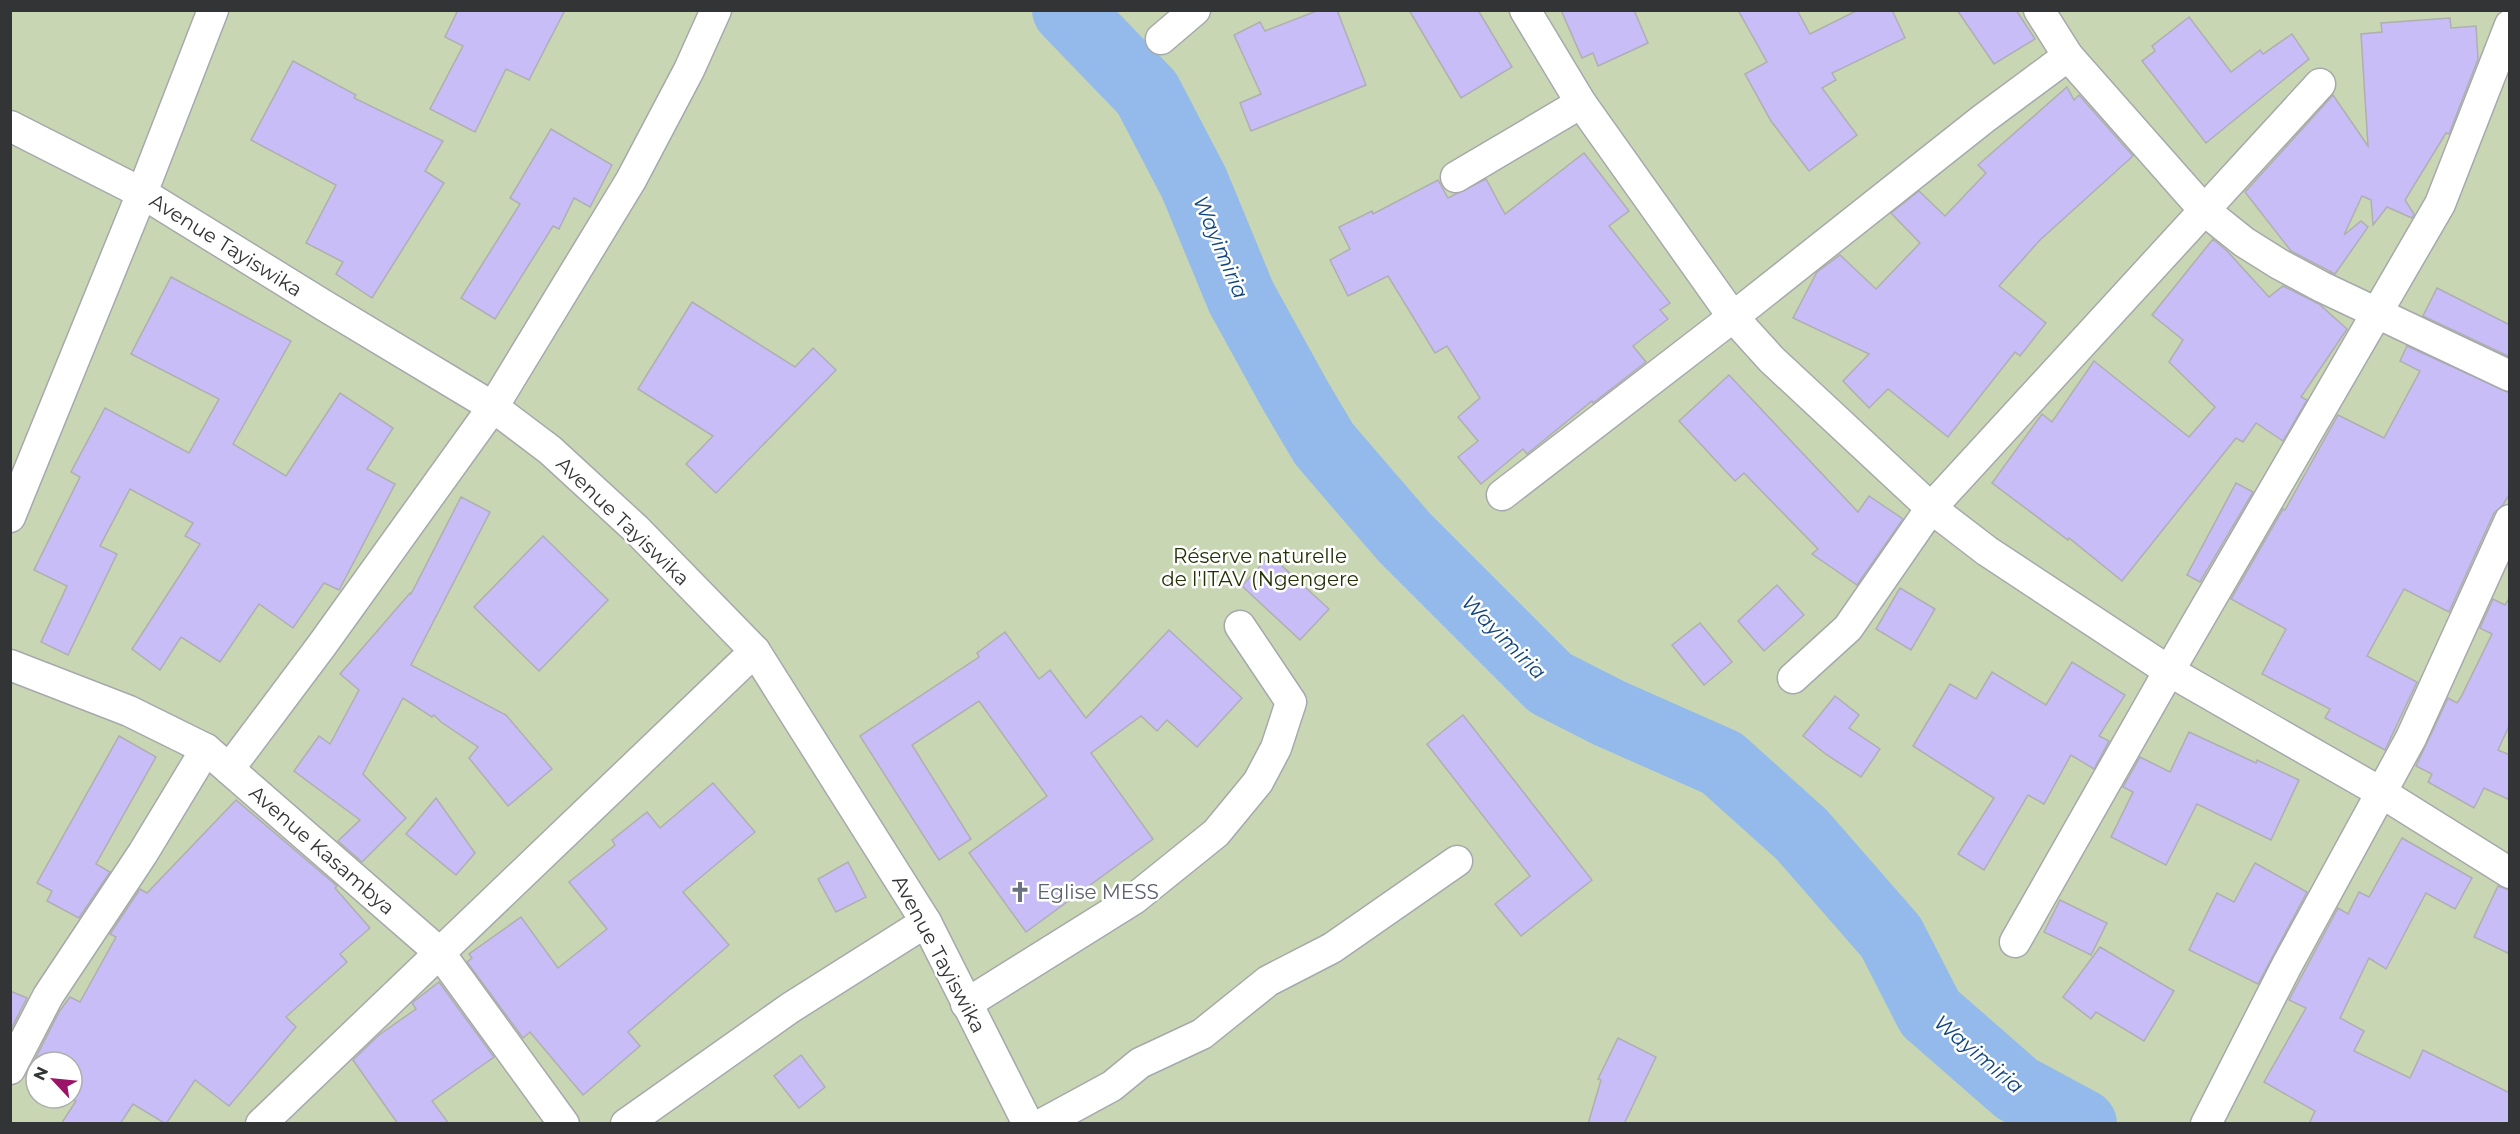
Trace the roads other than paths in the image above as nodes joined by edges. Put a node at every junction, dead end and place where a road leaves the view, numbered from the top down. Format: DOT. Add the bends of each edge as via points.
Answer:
graph roads {
  1 [pos="213,10"];
  2 [pos="716,10"];
  3 [pos="1194,10"];
  4 [pos="1525,10"];
  5 [pos="2039,10"];
  6 [pos="2510,26"];
  7 [pos="1161,39"];
  8 [pos="2068,56"];
  9 [pos="2320,84"];
  10 [pos="1581,102"];
  11 [pos="10,126"];
  12 [pos="1456,177"];
  13 [pos="142,193"];
  14 [pos="2204,210"];
  15 [pos="2378,313"];
  16 [pos="1733,317"];
  17 [pos="2510,376"];
  18 [pos="493,406"];
  19 [pos="1502,495"];
  20 [pos="1931,508"];
  21 [pos="10,517"];
  22 [pos="2510,520"];
  23 [pos="1240,626"];
  24 [pos="755,651"];
  25 [pos="10,665"];
  26 [pos="2169,670"];
  27 [pos="1793,678"];
  28 [pos="206,749"];
  29 [pos="229,769"];
  30 [pos="2382,793"];
  31 [pos="1457,861"];
  32 [pos="2510,873"];
  33 [pos="926,922"];
  34 [pos="2015,942"];
  35 [pos="439,952"];
  36 [pos="966,1004"];
  37 [pos="10,1069"];
  38 [pos="261,1124"];
  39 [pos="564,1124"];
  40 [pos="626,1124"];
  41 [pos="1028,1124"];
  42 [pos="1042,1124"];
  43 [pos="2206,1124"];
  1 -- 13 [label="street"];
  2 -- 18 [label="street" via="631,180"];
  3 -- 7 [label="street"];
  4 -- 10 [label="street"];
  5 -- 8 [label="street"];
  6 -- 15 [label="street" via="2440,204"];
  8 -- 14 [label="street"];
  8 -- 16 [label="street" via="1973,126"];
  9 -- 14 [label="street"];
  10 -- 12 [label="street"];
  10 -- 16 [label="street"];
  11 -- 13 [label="street, Avenue Tayiswika"];
  13 -- 18 [label="street, Avenue Tayiswika"];
  13 -- 21 [label="street"];
  14 -- 15 [label="street" via="2279,264"];
  14 -- 20 [label="street"];
  15 -- 17 [label="street"];
  15 -- 26 [label="street"];
  16 -- 19 [label="street"];
  16 -- 20 [label="street" via="1771,359"];
  18 -- 24 [label="street, Avenue Tayiswika" via="550,450 636,529"];
  18 -- 29 [label="street"];
  20 -- 26 [label="street" via="1988,551"];
  20 -- 27 [label="street" via="1848,628"];
  22 -- 30 [label="street"];
  23 -- 36 [label="street" via="1291,702 1276,748 1258,782 1216,833 1134,899"];
  24 -- 33 [label="street, Avenue Tayiswika"];
  24 -- 35 [label="street"];
  25 -- 28 [label="street, Avenue Kasambya" via="129,711"];
  26 -- 30 [label="street"];
  26 -- 34 [label="street"];
  28 -- 29 [label="street, Avenue Kasambya"];
  28 -- 37 [label="street" via="48,996"];
  29 -- 35 [label="street, Avenue Kasambya"];
  30 -- 32 [label="street"];
  30 -- 43 [label="street"];
  31 -- 42 [label="street" via="1332,948 1268,981 1202,1034 1140,1063 1112,1086"];
  33 -- 36 [label="street, Avenue Tayiswika"];
  33 -- 40 [label="street" via="790,1008"];
  35 -- 38 [label="street"];
  35 -- 39 [label="street, Avenue Kasambya"];
  36 -- 41 [label="street, Avenue Tayiswika"];
}
